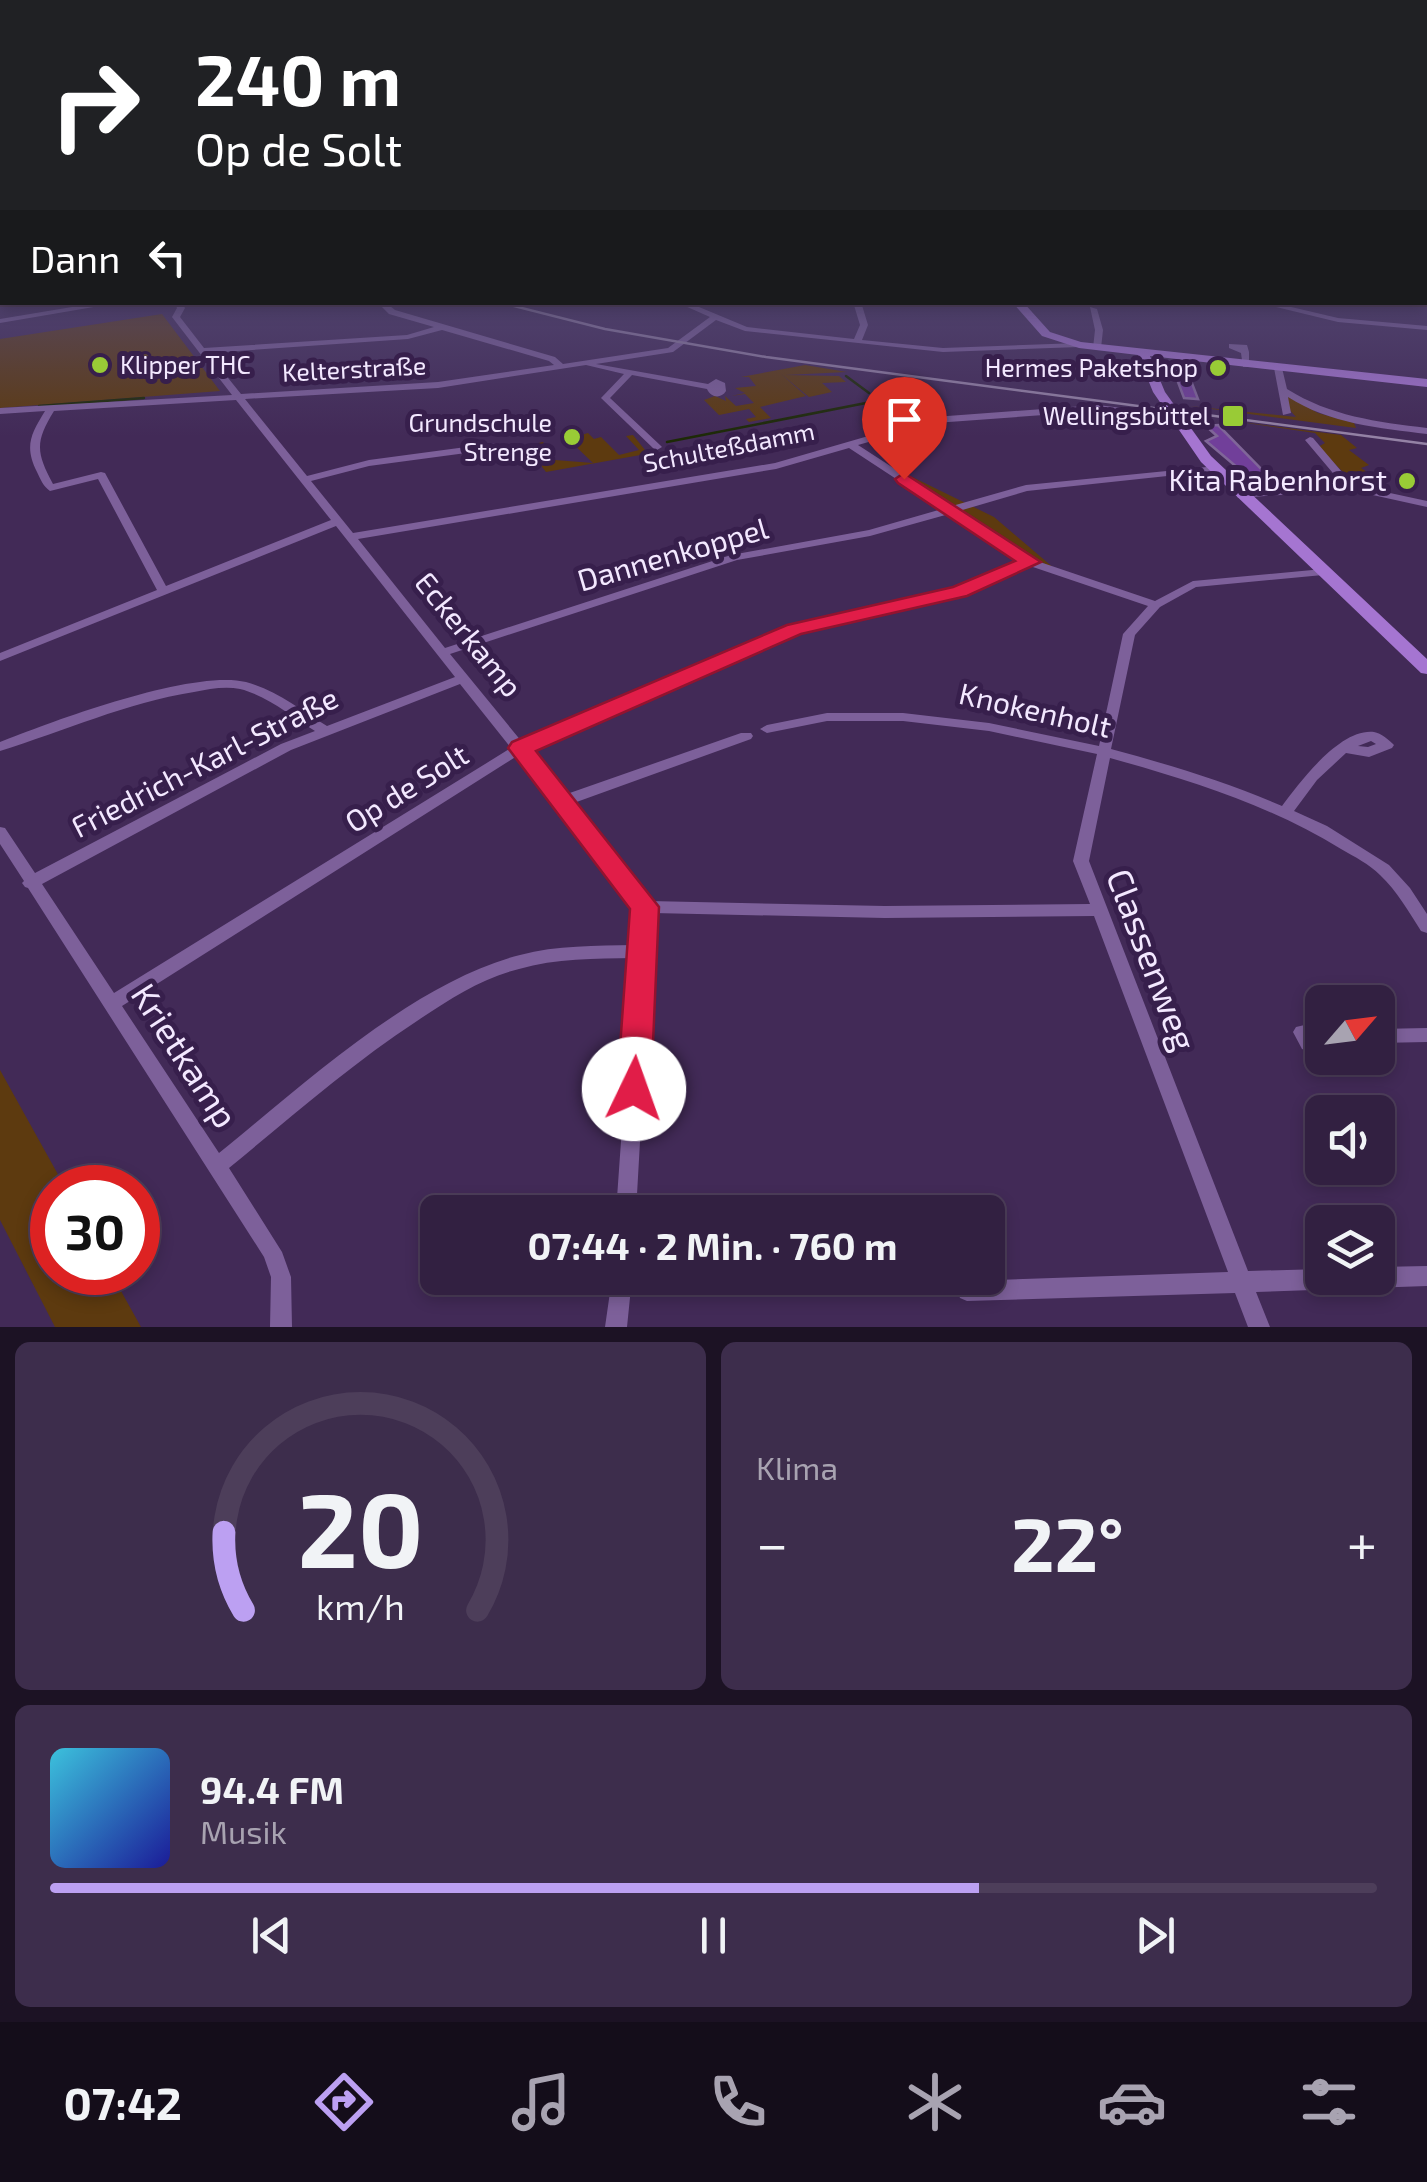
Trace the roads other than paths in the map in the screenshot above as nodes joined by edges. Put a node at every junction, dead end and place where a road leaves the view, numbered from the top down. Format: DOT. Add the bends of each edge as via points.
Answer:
graph roads {
  1 [pos="51,313"];
  2 [pos="177,313"];
  3 [pos="395,313"];
  4 [pos="701,313"];
  5 [pos="860,313"];
  6 [pos="1027,313"];
  7 [pos="1095,313"];
  8 [pos="1307,313"];
  9 [pos="714,319"];
  10 [pos="0,321"];
  11 [pos="440,328"];
  12 [pos="1427,328"];
  13 [pos="745,329"];
  14 [pos="701,330"];
  15 [pos="856,342"];
  16 [pos="1053,342"];
  17 [pos="1097,348"];
  18 [pos="203,352"];
  19 [pos="1150,354"];
  20 [pos="588,364"];
  21 [pos="562,367"];
  22 [pos="1278,368"];
  23 [pos="628,375"];
  24 [pos="1427,383"];
  25 [pos="708,386"];
  26 [pos="1283,390"];
  27 [pos="237,396"];
  28 [pos="51,408"];
  29 [pos="0,411"];
  30 [pos="1286,413"];
  31 [pos="1175,418"];
  32 [pos="1427,432"];
  33 [pos="1310,440"];
  34 [pos="850,444"];
  35 [pos="496,446"];
  36 [pos="657,447"];
  37 [pos="1214,468"];
  38 [pos="305,480"];
  39 [pos="1350,487"];
  40 [pos="1242,496"];
  41 [pos="1427,504"];
  42 [pos="948,509"];
  43 [pos="338,521"];
  44 [pos="350,537"];
  45 [pos="1030,562"];
  46 [pos="1323,572"];
  47 [pos="163,590"];
  48 [pos="1156,605"];
  49 [pos="444,652"];
  50 [pos="0,657"];
  51 [pos="1427,668"];
  52 [pos="464,678"];
  53 [pos="767,729"];
  54 [pos="322,730"];
  55 [pos="746,736"];
  56 [pos="0,747"];
  57 [pos="520,748"];
  58 [pos="1346,748"];
  59 [pos="1105,754"];
  60 [pos="563,801"];
  61 [pos="1286,812"];
  62 [pos="0,832"];
  63 [pos="30,883"];
  64 [pos="645,907"];
  65 [pos="1098,910"];
  66 [pos="1427,927"];
  67 [pos="642,952"];
  68 [pos="112,1003"];
  69 [pos="1427,1035"];
  70 [pos="1395,1036"];
  71 [pos="217,1166"];
  72 [pos="627,1195"];
  73 [pos="1427,1276"];
  74 [pos="1241,1284"];
  75 [pos="1005,1290"];
  76 [pos="620,1295"];
  77 [pos="281,1327"];
  78 [pos="616,1327"];
  79 [pos="1259,1327"];
  1 -- 10 [label="street"];
  2 -- 18 [label="street, Eckerkamp"];
  3 -- 11 [label="street"];
  4 -- 9 [label="street"];
  5 -- 15 [label="street" via="864,325"];
  6 -- 16 [label="main road"];
  7 -- 17 [label="street"];
  8 -- 12 [label="street"];
  9 -- 13 [label="street"];
  9 -- 14 [label="street, Kelterstraße"];
  11 -- 18 [label="street" via="408,337"];
  11 -- 21 [label="street"];
  13 -- 14 [label="street, Kelterstraße"];
  13 -- 15 [label="street"];
  14 -- 20 [label="street, Kelterstraße" via="670,350"];
  15 -- 16 [label="street" via="943,350"];
  16 -- 17 [label="main road"];
  17 -- 19 [label="main road"];
  18 -- 27 [label="street, Eckerkamp"];
  19 -- 22 [label="main road" via="1246,358"];
  19 -- 31 [label="main road"];
  20 -- 21 [label="street, Kelterstraße"];
  20 -- 23 [label="street"];
  21 -- 27 [label="street, Kelterstraße" via="438,384"];
  22 -- 24 [label="main road"];
  22 -- 26 [label="street"];
  23 -- 25 [label="street"];
  23 -- 36 [label="street" via="605,398"];
  26 -- 30 [label="street"];
  26 -- 32 [label="street" via="1328,415"];
  27 -- 28 [label="street, Kelterstraße"];
  27 -- 38 [label="street, Eckerkamp"];
  28 -- 29 [label="street, Kelterstraße"];
  28 -- 47 [label="street" via="32,440 50,488 101,476"];
  31 -- 34 [label="street, Schulteßdamm" via="1105,408 1019,411 934,420"];
  31 -- 37 [label="main road"];
  33 -- 39 [label="street"];
  34 -- 42 [label="street"];
  34 -- 44 [label="street, Schulteßdamm" via="776,466"];
  35 -- 38 [label="street" via="369,463"];
  37 -- 40 [label="main road"];
  37 -- 42 [label="street, Dannenkoppel" via="1026,488"];
  38 -- 43 [label="street, Eckerkamp"];
  39 -- 40 [label="street"];
  39 -- 41 [label="street"];
  40 -- 46 [label="main road"];
  42 -- 45 [label="street"];
  42 -- 49 [label="street, Dannenkoppel" via="870,533 735,557"];
  43 -- 44 [label="street, Eckerkamp"];
  43 -- 47 [label="street"];
  44 -- 49 [label="street, Eckerkamp"];
  45 -- 48 [label="street"];
  45 -- 57 [label="street, Op de Solt" via="960,592 794,629"];
  46 -- 48 [label="street, Classenweg" via="1207,581"];
  46 -- 51 [label="main road"];
  47 -- 50 [label="street"];
  48 -- 59 [label="street, Classenweg" via="1130,634"];
  49 -- 52 [label="street, Eckerkamp"];
  52 -- 54 [label="street, Friedrich-Karl-Straße"];
  52 -- 57 [label="street, Eckerkamp"];
  53 -- 59 [label="street, Knokenholt" via="794,719 866,712 953,719"];
  54 -- 56 [label="street" via="259,691 223,684 116,708"];
  54 -- 63 [label="street, Friedrich-Karl-Straße"];
  55 -- 60 [label="street"];
  57 -- 60 [label="street, Eckerkamp"];
  57 -- 68 [label="street, Op de Solt"];
  58 -- 61 [label="street" via="1314,774"];
  59 -- 61 [label="street, Knokenholt" via="1193,776"];
  59 -- 65 [label="street, Classenweg" via="1082,861"];
  60 -- 64 [label="street, Eckerkamp"];
  61 -- 66 [label="street, Knokenholt" via="1375,862 1396,880"];
  62 -- 63 [label="street, Krietkamp"];
  63 -- 68 [label="street, Krietkamp"];
  64 -- 65 [label="street"];
  64 -- 67 [label="street"];
  65 -- 74 [label="street, Classenweg"];
  67 -- 71 [label="street" via="547,955 477,977 400,1026"];
  67 -- 72 [label="street"];
  68 -- 71 [label="street, Krietkamp"];
  69 -- 70 [label="street"];
  71 -- 77 [label="street, Krietkamp" via="272,1252 281,1277"];
  73 -- 74 [label="street"];
  74 -- 75 [label="street"];
  74 -- 79 [label="street, Classenweg"];
  76 -- 78 [label="street"];
}
